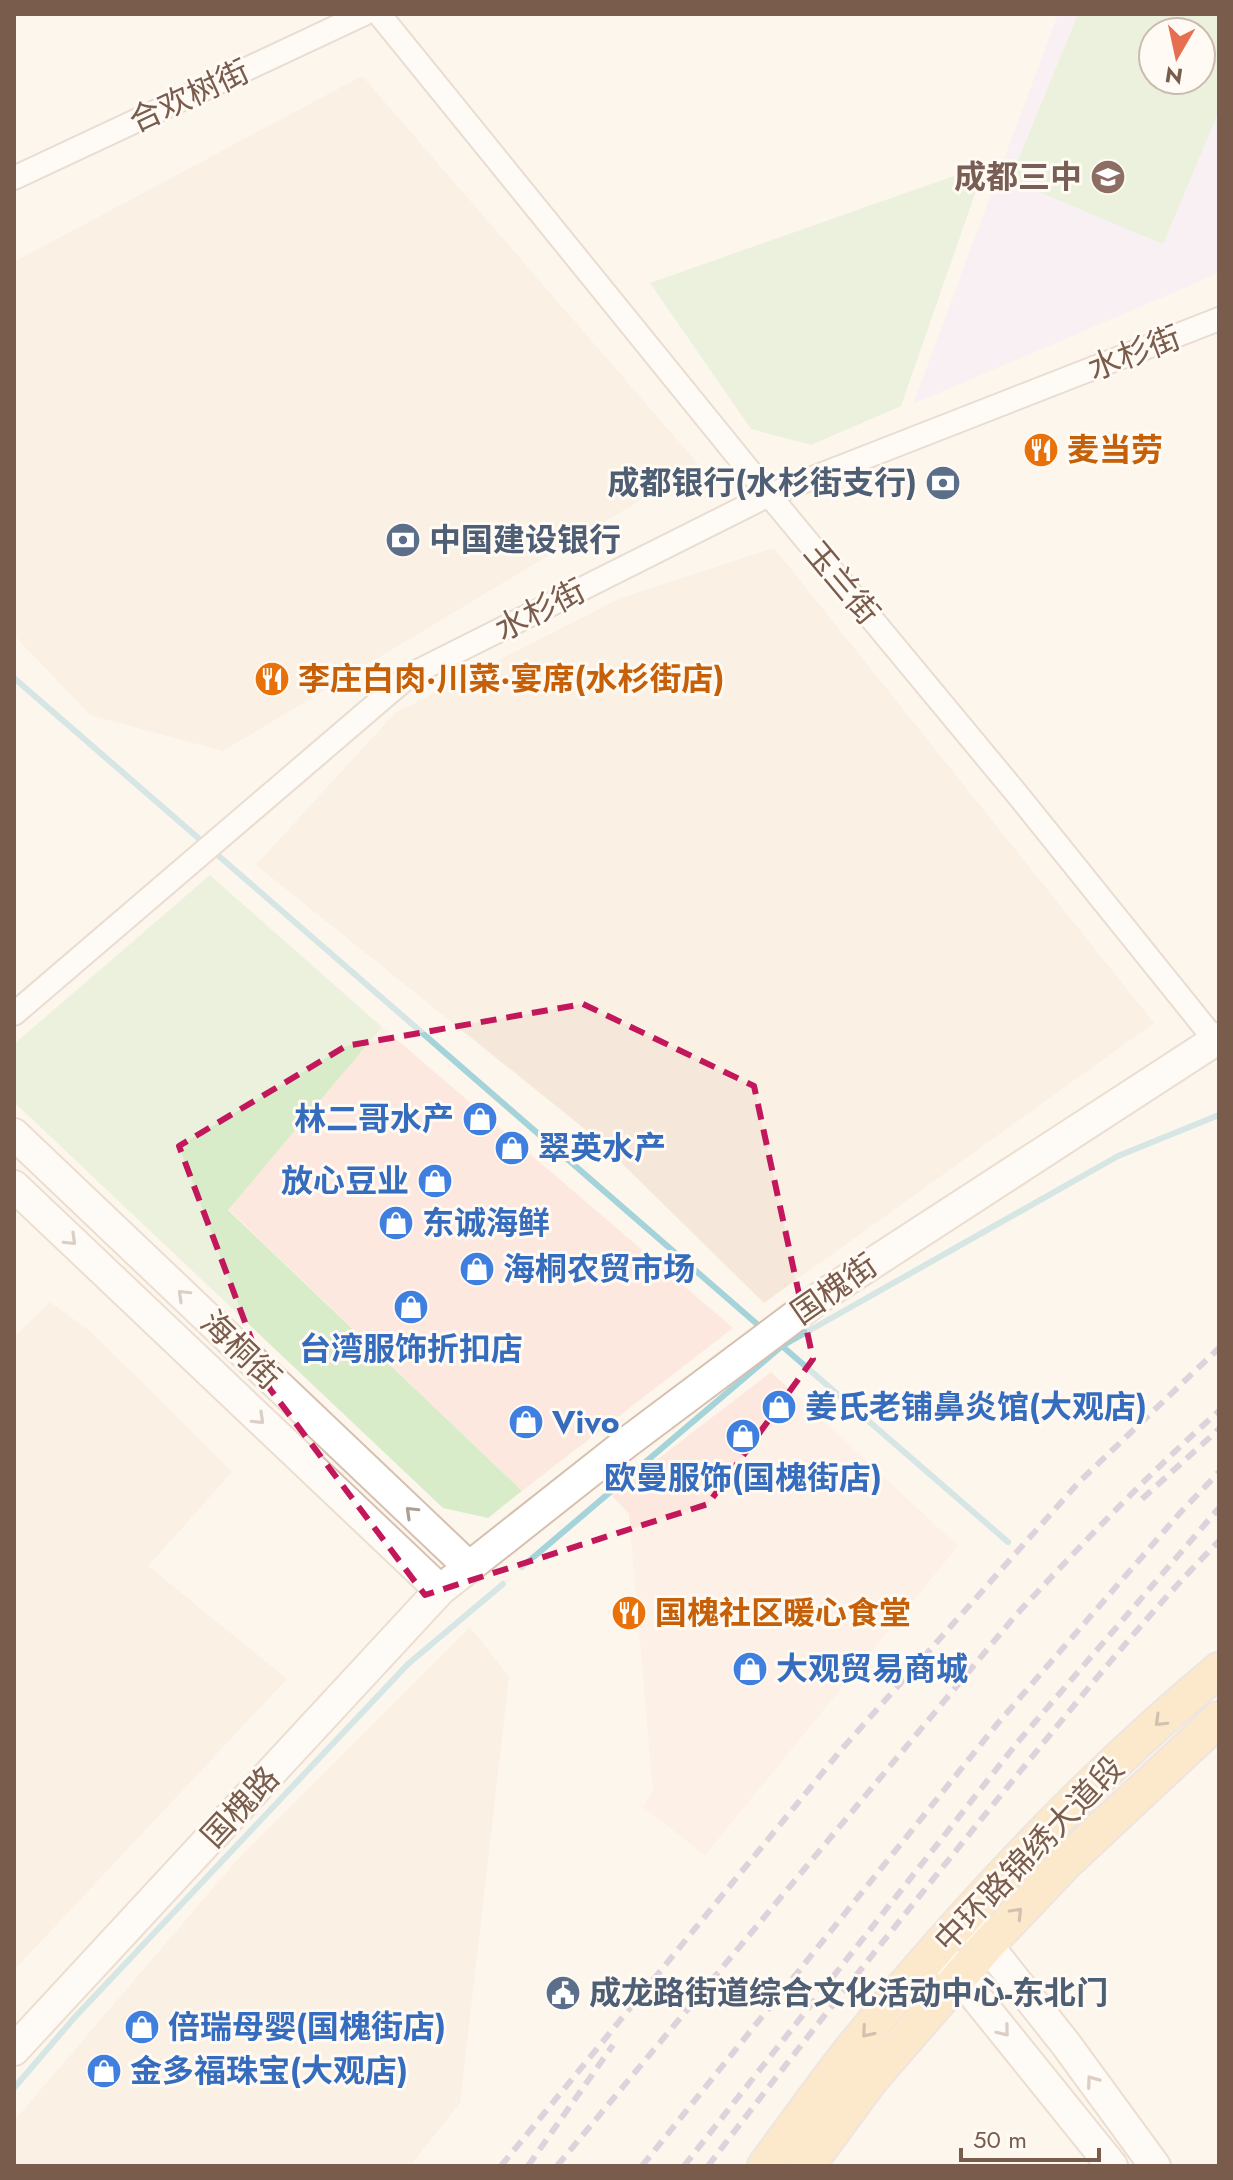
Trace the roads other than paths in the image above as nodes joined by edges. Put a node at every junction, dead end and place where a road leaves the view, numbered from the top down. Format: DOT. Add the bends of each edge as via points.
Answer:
graph roads {
  1 [pos="364,14"];
  2 [pos="379,14"];
  3 [pos="14,178"];
  4 [pos="1219,319"];
  5 [pos="769,495"];
  6 [pos="14,1014"];
  7 [pos="1217,1039"];
  8 [pos="14,1134"];
  9 [pos="14,1186"];
  10 [pos="468,1566"];
  11 [pos="440,1590"];
  12 [pos="1219,1670"];
  13 [pos="1219,1719"];
  14 [pos="965,1917"];
  15 [pos="988,1944"];
  16 [pos="937,1949"];
  17 [pos="960,1976"];
  18 [pos="14,2050"];
  19 [pos="765,2166"];
  20 [pos="807,2166"];
  21 [pos="1112,2166"];
  22 [pos="1155,2166"];
  1 -- 3 [label="street, 合欢树街"];
  2 -- 5 [label="street, 玉兰街"];
  4 -- 5 [label="street, 水杉街"];
  5 -- 6 [label="street, 水杉街" via="410,675"];
  5 -- 7 [label="street, 玉兰街"];
  7 -- 10 [label="street, 国槐街" via="822,1296"];
  10 -- 8 [label="street, 海桐街, one-way"];
  9 -- 11 [label="street, 海桐街, one-way"];
  10 -- 11 [label="street, 国槐路"];
  11 -- 18 [label="street, 国槐路"];
  12 -- 14 [label="main road, 中环路锦绣大道段, one-way" via="1044,1832"];
  15 -- 13 [label="main road, 中环路锦绣大道段, one-way" via="1067,1861"];
  14 -- 15 [label="street"];
  14 -- 16 [label="main road, 中环路锦绣大道段"];
  15 -- 17 [label="main road, 中环路锦绣大道段"];
  22 -- 15 [label="street, one-way"];
  16 -- 17 [label="street"];
  16 -- 19 [label="main road, 中环路锦绣大道段, one-way" via="851,2051"];
  17 -- 20 [label="main road, 中环路锦绣大道段" via="871,2079"];
  17 -- 21 [label="street, one-way"];
}
